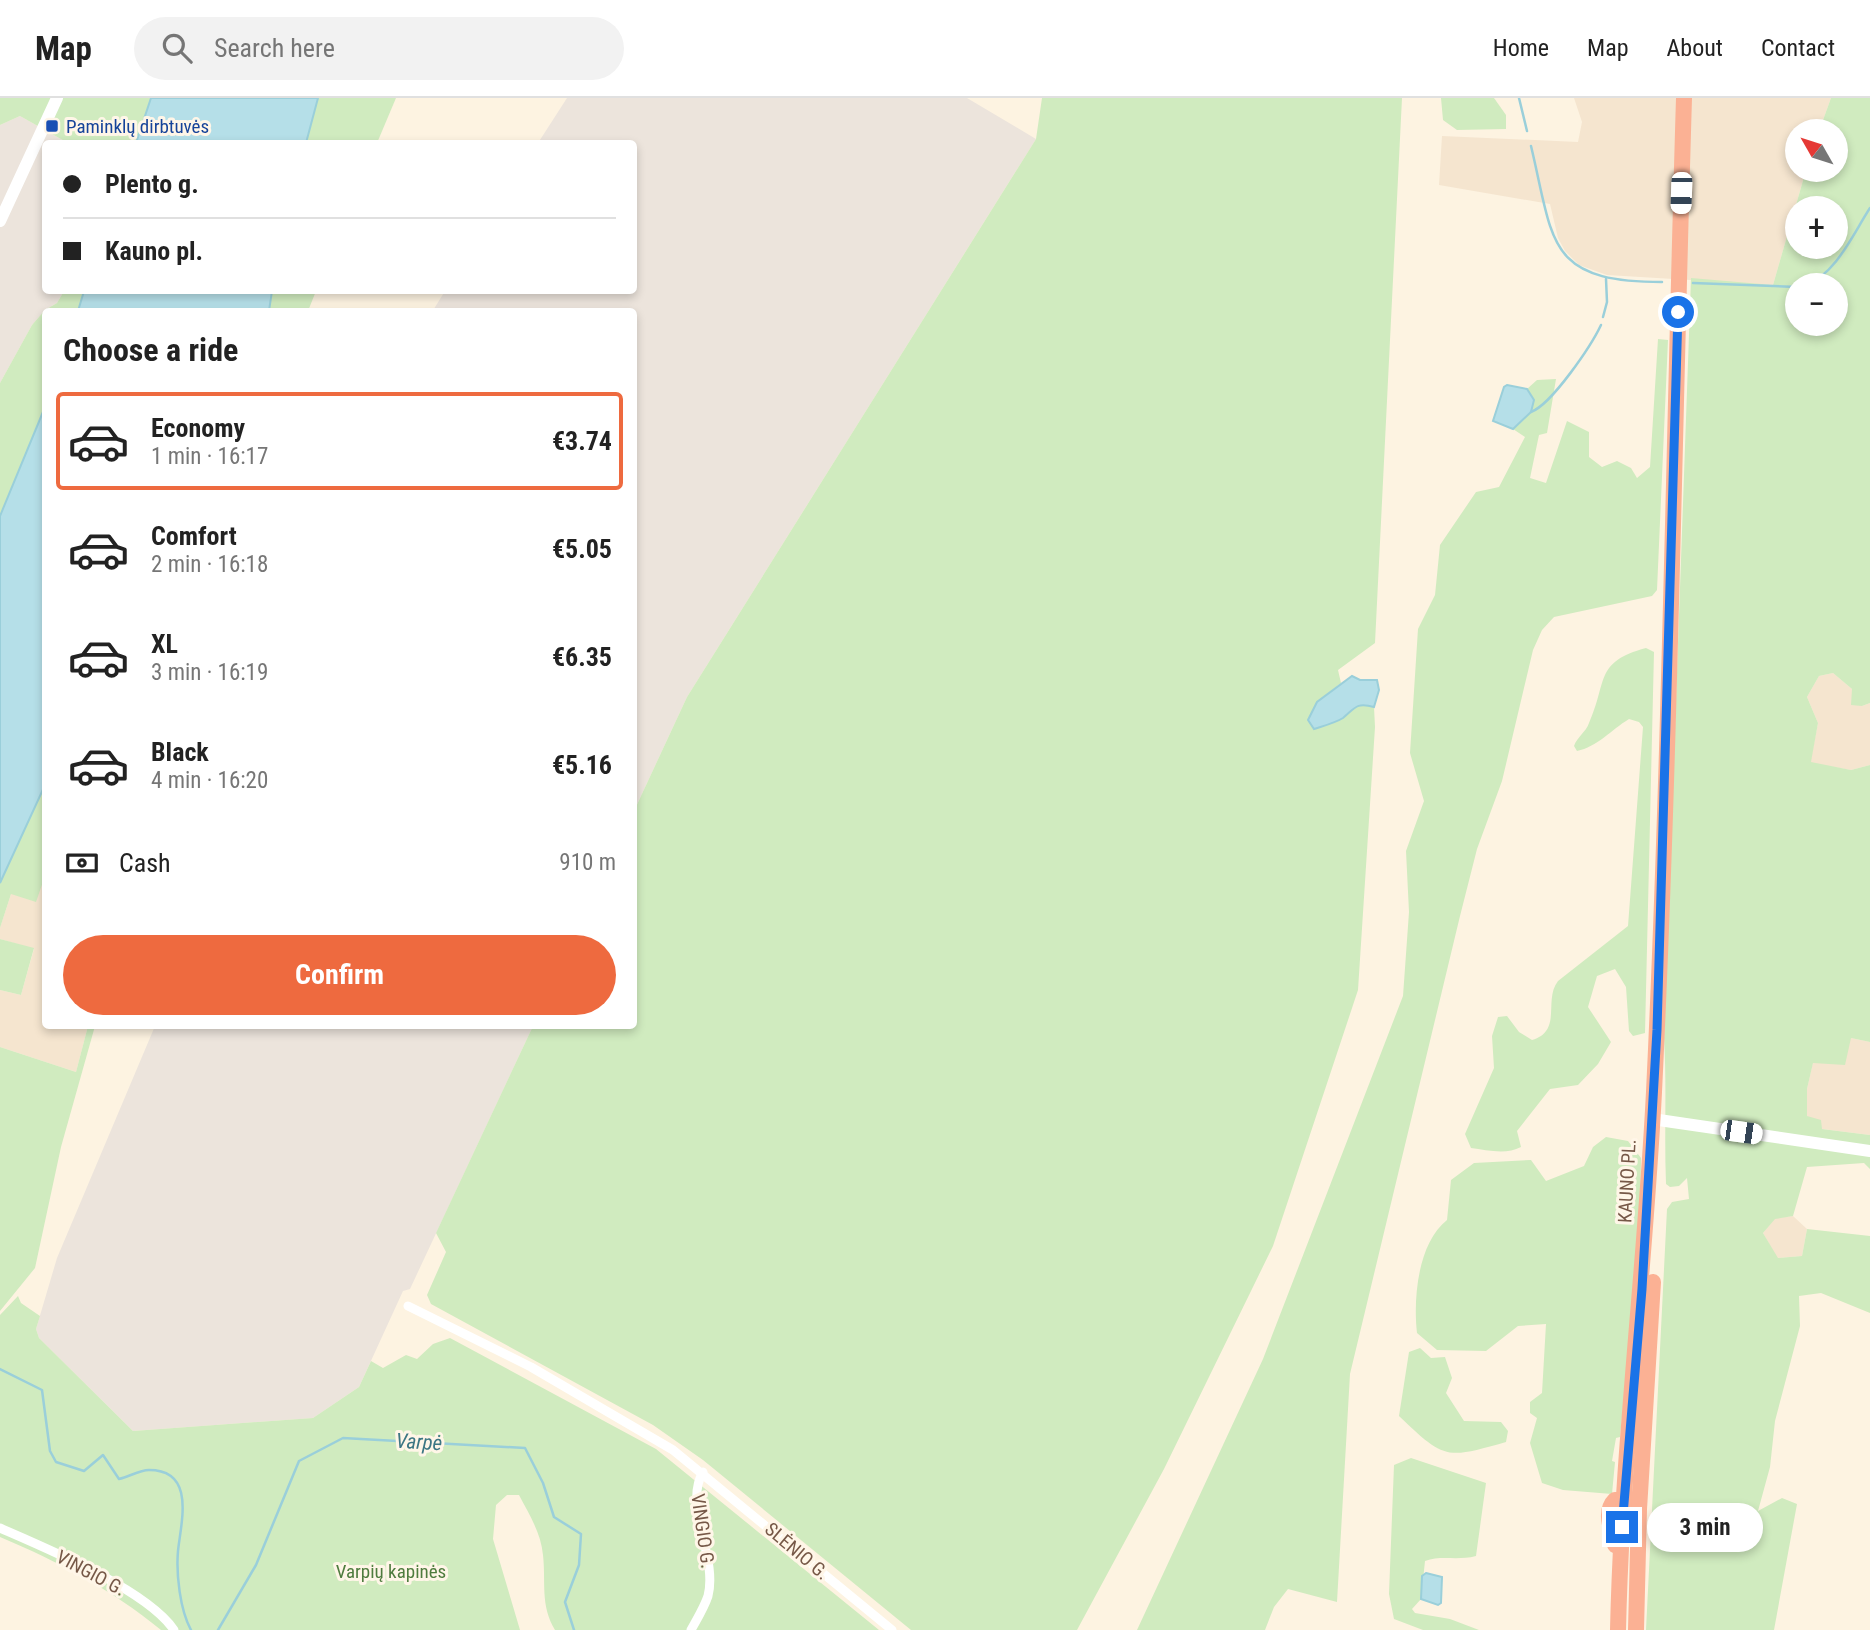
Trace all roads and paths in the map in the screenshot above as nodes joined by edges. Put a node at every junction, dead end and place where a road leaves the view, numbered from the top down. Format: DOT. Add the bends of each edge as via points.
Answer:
graph roads {
  1 [pos="57,98"];
  2 [pos="1684,98"];
  3 [pos="0,221"];
  4 [pos="1652,1119"];
  5 [pos="1870,1151"];
  6 [pos="408,1306"];
  7 [pos="702,1472"];
  8 [pos="1623,1500"];
  9 [pos="1639,1509"];
  10 [pos="0,1528"];
  11 [pos="174,1630"];
  12 [pos="691,1630"];
  13 [pos="892,1630"];
  14 [pos="1618,1630"];
  15 [pos="1636,1630"];
  1 -- 3 [label="main road"];
  2 -- 4 [label="highway"];
  4 -- 5 [label="main road"];
  4 -- 8 [label="highway, KAUNO PL."];
  4 -- 9 [label="highway, KAUNO PL." via="1657,1145 1657,1210"];
  6 -- 7 [label="street, SLĖNIO G." via="531,1367 645,1432"];
  7 -- 12 [label="street, VINGIO G." via="696,1490 710,1575 708,1595"];
  7 -- 13 [label="street, SLĖNIO G."];
  8 -- 9 [label="highway"];
  8 -- 14 [label="highway" via="1615,1500 1608,1514 1619,1582"];
  9 -- 15 [label="highway, KAUNO PL."];
  10 -- 11 [label="street, VINGIO G." via="128,1592 155,1609"];
}
